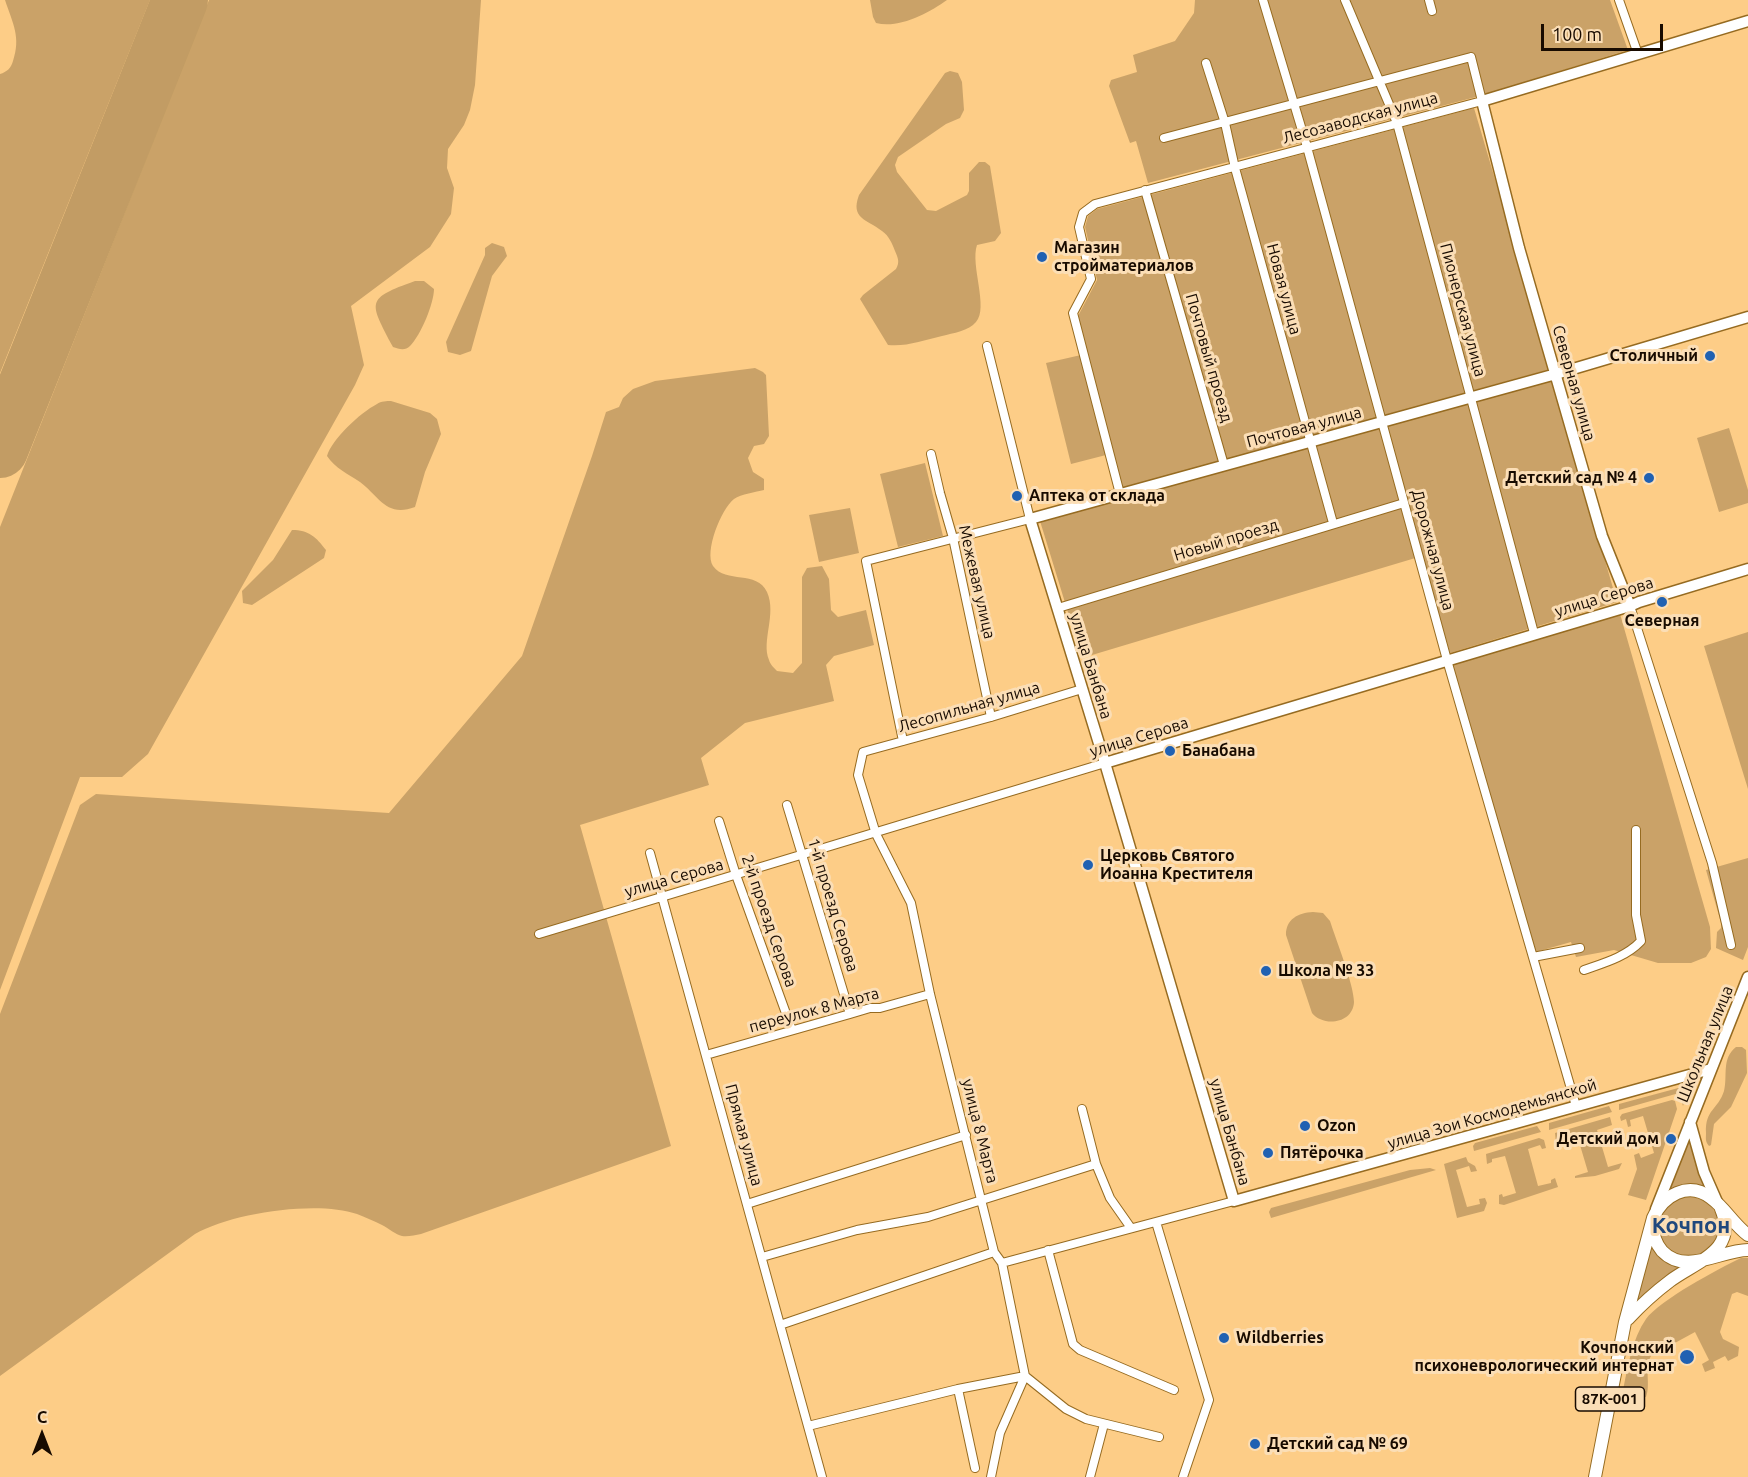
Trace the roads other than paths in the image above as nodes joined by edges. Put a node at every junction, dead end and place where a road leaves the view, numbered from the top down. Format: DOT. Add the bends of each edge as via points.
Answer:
graph roads {
  1 [pos="1263,0"];
  2 [pos="1345,0"];
  3 [pos="1428,0"];
  4 [pos="1619,0"];
  5 [pos="1432,10"];
  6 [pos="1748,21"];
  7 [pos="1638,54"];
  8 [pos="1206,63"];
  9 [pos="1379,80"];
  10 [pos="1482,101"];
  11 [pos="1293,103"];
  12 [pos="1225,123"];
  13 [pos="1397,123"];
  14 [pos="1164,138"];
  15 [pos="1307,147"];
  16 [pos="1235,168"];
  17 [pos="1145,190"];
  18 [pos="1748,317"];
  19 [pos="987,346"];
  20 [pos="1556,374"];
  21 [pos="1471,397"];
  22 [pos="1382,422"];
  23 [pos="1309,441"];
  24 [pos="931,454"];
  25 [pos="1224,465"];
  26 [pos="1120,494"];
  27 [pos="1404,503"];
  28 [pos="1030,519"];
  29 [pos="1333,523"];
  30 [pos="953,538"];
  31 [pos="1748,569"];
  32 [pos="1630,606"];
  33 [pos="1058,608"];
  34 [pos="1534,633"];
  35 [pos="1447,660"];
  36 [pos="1082,689"];
  37 [pos="991,717"];
  38 [pos="903,741"];
  39 [pos="863,752"];
  40 [pos="1105,763"];
  41 [pos="787,805"];
  42 [pos="719,821"];
  43 [pos="1636,830"];
  44 [pos="876,834"];
  45 [pos="650,853"];
  46 [pos="802,854"];
  47 [pos="736,875"];
  48 [pos="662,897"];
  49 [pos="539,934"];
  50 [pos="1731,945"];
  51 [pos="1580,948"];
  52 [pos="1533,957"];
  53 [pos="1584,970"];
  54 [pos="1748,977"];
  55 [pos="930,993"];
  56 [pos="850,1014"];
  57 [pos="792,1030"];
  58 [pos="706,1055"];
  59 [pos="1711,1069"];
  60 [pos="1576,1106"];
  61 [pos="1082,1109"];
  62 [pos="1690,1122"];
  63 [pos="966,1134"];
  64 [pos="1096,1164"];
  65 [pos="981,1200"];
  66 [pos="1234,1201"];
  67 [pos="747,1204"];
  68 [pos="1719,1206"];
  69 [pos="1653,1218"];
  70 [pos="1156,1222"];
  71 [pos="1131,1228"];
  72 [pos="1748,1235"];
  73 [pos="1048,1250"];
  74 [pos="1748,1250"];
  75 [pos="994,1252"];
  76 [pos="762,1257"];
  77 [pos="1707,1258"];
  78 [pos="1002,1263"];
  79 [pos="1625,1322"];
  80 [pos="780,1325"];
  81 [pos="1025,1376"];
  82 [pos="958,1389"];
  83 [pos="1174,1390"];
  84 [pos="1104,1424"];
  85 [pos="808,1426"];
  86 [pos="1159,1437"];
  87 [pos="975,1468"];
  88 [pos="822,1477"];
  89 [pos="991,1477"];
  90 [pos="1090,1477"];
  91 [pos="1183,1477"];
  92 [pos="1596,1477"];
  1 -- 11 [label="street, Дорожная улица"];
  2 -- 9 [label="street, Пионерская улица"];
  3 -- 5 [label="street"];
  4 -- 7 [label="street"];
  6 -- 7 [label="street, Лесозаводская улица"];
  7 -- 10 [label="street, Лесозаводская улица"];
  8 -- 12 [label="street, Новая улица"];
  9 -- 10 [label="street" via="1471,57"];
  9 -- 11 [label="street"];
  9 -- 13 [label="street, Пионерская улица"];
  10 -- 13 [label="street, Лесозаводская улица"];
  10 -- 20 [label="street, Северная улица"];
  11 -- 12 [label="street"];
  11 -- 15 [label="street, Дорожная улица"];
  12 -- 14 [label="street"];
  12 -- 16 [label="street, Новая улица"];
  13 -- 15 [label="street, Лесозаводская улица"];
  13 -- 21 [label="street, Пионерская улица"];
  15 -- 16 [label="street, Лесозаводская улица"];
  15 -- 22 [label="street, Дорожная улица"];
  16 -- 17 [label="street, Лесозаводская улица"];
  16 -- 23 [label="street, Новая улица"];
  17 -- 25 [label="street, Почтовый проезд"];
  17 -- 26 [label="street, Лесозаводская улица" via="1095,204 1083,213 1079,227 1091,279 1073,313"];
  18 -- 20 [label="street, Почтовая улица"];
  19 -- 28 [label="street, улица Банбана"];
  20 -- 21 [label="street, Почтовая улица"];
  20 -- 32 [label="street, Северная улица" via="1602,536"];
  21 -- 22 [label="street, Почтовая улица"];
  21 -- 34 [label="street, Пионерская улица"];
  22 -- 23 [label="street, Почтовая улица"];
  22 -- 27 [label="street, Дорожная улица"];
  23 -- 25 [label="street, Почтовая улица"];
  23 -- 29 [label="street, Новая улица"];
  24 -- 30 [label="street, Межевая улица"];
  25 -- 26 [label="street, Почтовая улица"];
  26 -- 28 [label="street, Почтовая улица"];
  27 -- 29 [label="street, Новый проезд"];
  27 -- 35 [label="street, Дорожная улица"];
  28 -- 30 [label="street, Почтовая улица"];
  28 -- 33 [label="street, улица Банбана"];
  29 -- 33 [label="street, Новый проезд"];
  30 -- 37 [label="street, Межевая улица"];
  30 -- 38 [label="street, Почтовая улица" via="866,561"];
  31 -- 32 [label="street, улица Серова"];
  32 -- 34 [label="street, улица Серова"];
  32 -- 50 [label="street, Северная улица" via="1712,863"];
  33 -- 36 [label="street, улица Банбана"];
  34 -- 35 [label="street, улица Серова"];
  35 -- 40 [label="street, улица Серова"];
  35 -- 52 [label="street, Дорожная улица"];
  36 -- 37 [label="street, Лесопильная улица"];
  36 -- 40 [label="street, улица Банбана"];
  37 -- 38 [label="street, Лесопильная улица"];
  38 -- 39 [label="street, Лесопильная улица"];
  39 -- 44 [label="street, улица 8 Марта" via="858,774"];
  40 -- 44 [label="street, улица Серова"];
  40 -- 66 [label="street, улица Банбана"];
  41 -- 46 [label="street, 1-й проезд Серова"];
  42 -- 47 [label="street, 2-й проезд Серова"];
  43 -- 53 [label="street" via="1636,915 1641,941 1614,959"];
  44 -- 46 [label="street, улица Серова"];
  44 -- 55 [label="street, улица 8 Марта" via="910,903"];
  45 -- 48 [label="street, Прямая улица"];
  46 -- 47 [label="street, улица Серова"];
  46 -- 56 [label="street, 1-й проезд Серова"];
  47 -- 48 [label="street, улица Серова"];
  47 -- 57 [label="street, 2-й проезд Серова"];
  48 -- 49 [label="street, улица Серова"];
  48 -- 58 [label="street, Прямая улица"];
  51 -- 52 [label="street"];
  52 -- 60 [label="street, Дорожная улица"];
  54 -- 59 [label="street, Школьная улица"];
  55 -- 56 [label="street, переулок 8 Марта"];
  55 -- 63 [label="street, улица 8 Марта"];
  56 -- 57 [label="street, переулок 8 Марта"];
  57 -- 58 [label="street, переулок 8 Марта"];
  58 -- 67 [label="street, Прямая улица"];
  59 -- 60 [label="street, улица Зои Космодемьянской"];
  59 -- 62 [label="street, Школьная улица"];
  60 -- 66 [label="street, улица Зои Космодемьянской"];
  61 -- 64 [label="street"];
  62 -- 68 [label="street" via="1701,1164"];
  62 -- 69 [label="street, Школьная улица"];
  63 -- 65 [label="street, улица 8 Марта"];
  63 -- 67 [label="street"];
  64 -- 65 [label="street"];
  64 -- 71 [label="street" via="1110,1198"];
  65 -- 75 [label="street, улица 8 Марта"];
  65 -- 76 [label="street"];
  66 -- 70 [label="street, улица Зои Космодемьянской"];
  67 -- 76 [label="street, Прямая улица"];
  68 -- 69 [label="main road, 87К-001" via="1705,1194 1682,1191 1664,1200"];
  68 -- 72 [label="main road, 87К-001"];
  68 -- 77 [label="main road" via="1725,1222 1724,1237"];
  69 -- 77 [label="main road" via="1655,1238 1667,1255 1688,1263"];
  69 -- 79 [label="main road, 87К-001"];
  70 -- 71 [label="street, улица Зои Космодемьянской"];
  70 -- 91 [label="street" via="1209,1400"];
  71 -- 73 [label="street, улица Зои Космодемьянской"];
  73 -- 78 [label="street, улица Зои Космодемьянской"];
  73 -- 83 [label="street" via="1073,1344"];
  74 -- 77 [label="main road"];
  75 -- 78 [label="street, улица 8 Марта"];
  75 -- 80 [label="street"];
  76 -- 80 [label="street, Прямая улица"];
  77 -- 79 [label="main road" via="1643,1302"];
  78 -- 81 [label="street, улица 8 Марта"];
  79 -- 92 [label="main road, 87К-001"];
  80 -- 85 [label="street, Прямая улица"];
  81 -- 82 [label="street"];
  81 -- 84 [label="street" via="1066,1409"];
  81 -- 89 [label="street" via="1000,1433"];
  82 -- 85 [label="street"];
  82 -- 87 [label="street"];
  84 -- 86 [label="street"];
  84 -- 90 [label="street"];
  85 -- 88 [label="street, Прямая улица"];
}
